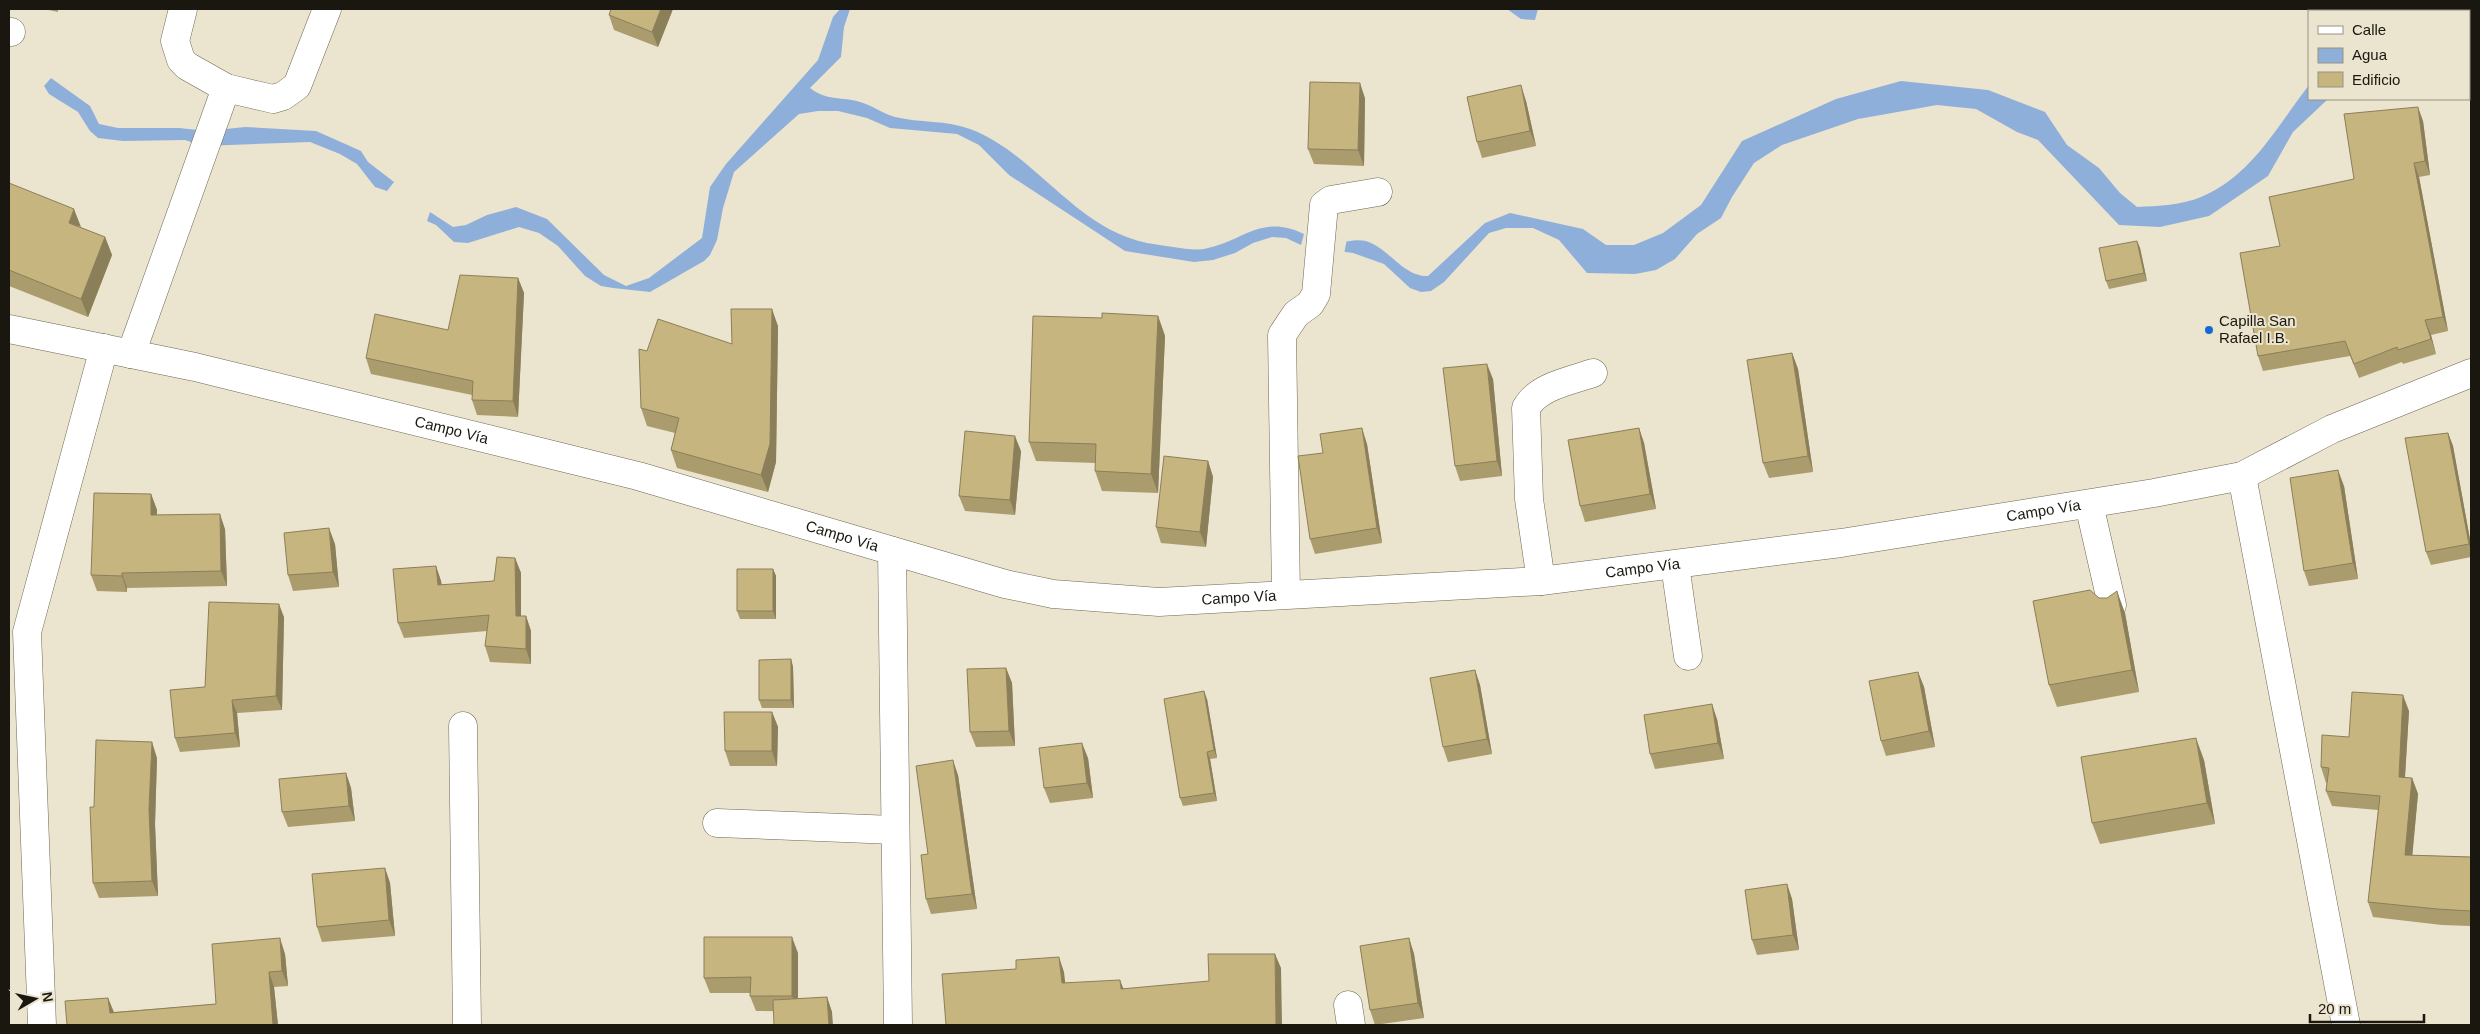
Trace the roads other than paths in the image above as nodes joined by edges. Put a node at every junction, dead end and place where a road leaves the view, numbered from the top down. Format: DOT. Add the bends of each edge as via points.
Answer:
graph roads {
  1 [pos="183,9"];
  2 [pos="327,9"];
  3 [pos="226,88"];
  4 [pos="1378,192"];
  5 [pos="9,329"];
  6 [pos="104,348"];
  7 [pos="131,354"];
  8 [pos="1593,373"];
  9 [pos="2471,373"];
  10 [pos="2242,476"];
  11 [pos="2089,504"];
  12 [pos="892,551"];
  13 [pos="1674,565"];
  14 [pos="1541,581"];
  15 [pos="1286,594"];
  16 [pos="2112,605"];
  17 [pos="18,632"];
  18 [pos="1688,656"];
  19 [pos="463,726"];
  20 [pos="717,824"];
  21 [pos="894,830"];
  22 [pos="42,1025"];
  23 [pos="467,1025"];
  24 [pos="898,1025"];
  25 [pos="2346,1025"];
  1 -- 3 [label="street" via="174,41 181,60"];
  2 -- 3 [label="street" via="297,86 273,99"];
  3 -- 7 [label="street"];
  4 -- 15 [label="street" via="1330,200 1324,205 1316,294 1310,304 1296,314 1282,335"];
  5 -- 6 [label="street, Campo Vía"];
  6 -- 7 [label="street, Campo Vía"];
  6 -- 17 [label="street"];
  7 -- 12 [label="street, Campo Vía" via="638,476"];
  8 -- 14 [label="street" via="1544,390 1531,399 1526,408 1529,499"];
  9 -- 10 [label="street, Campo Vía" via="2332,429"];
  10 -- 11 [label="street, Campo Vía"];
  10 -- 25 [label="street"];
  11 -- 13 [label="street, Campo Vía" via="1841,543"];
  11 -- 16 [label="street"];
  12 -- 15 [label="street, Campo Vía" via="1005,584 1053,594 1159,602"];
  12 -- 21 [label="street"];
  13 -- 14 [label="street, Campo Vía"];
  13 -- 18 [label="street"];
  14 -- 15 [label="street, Campo Vía"];
  17 -- 22 [label="street"];
  19 -- 23 [label="street"];
  20 -- 21 [label="street"];
  21 -- 24 [label="street"];
}
